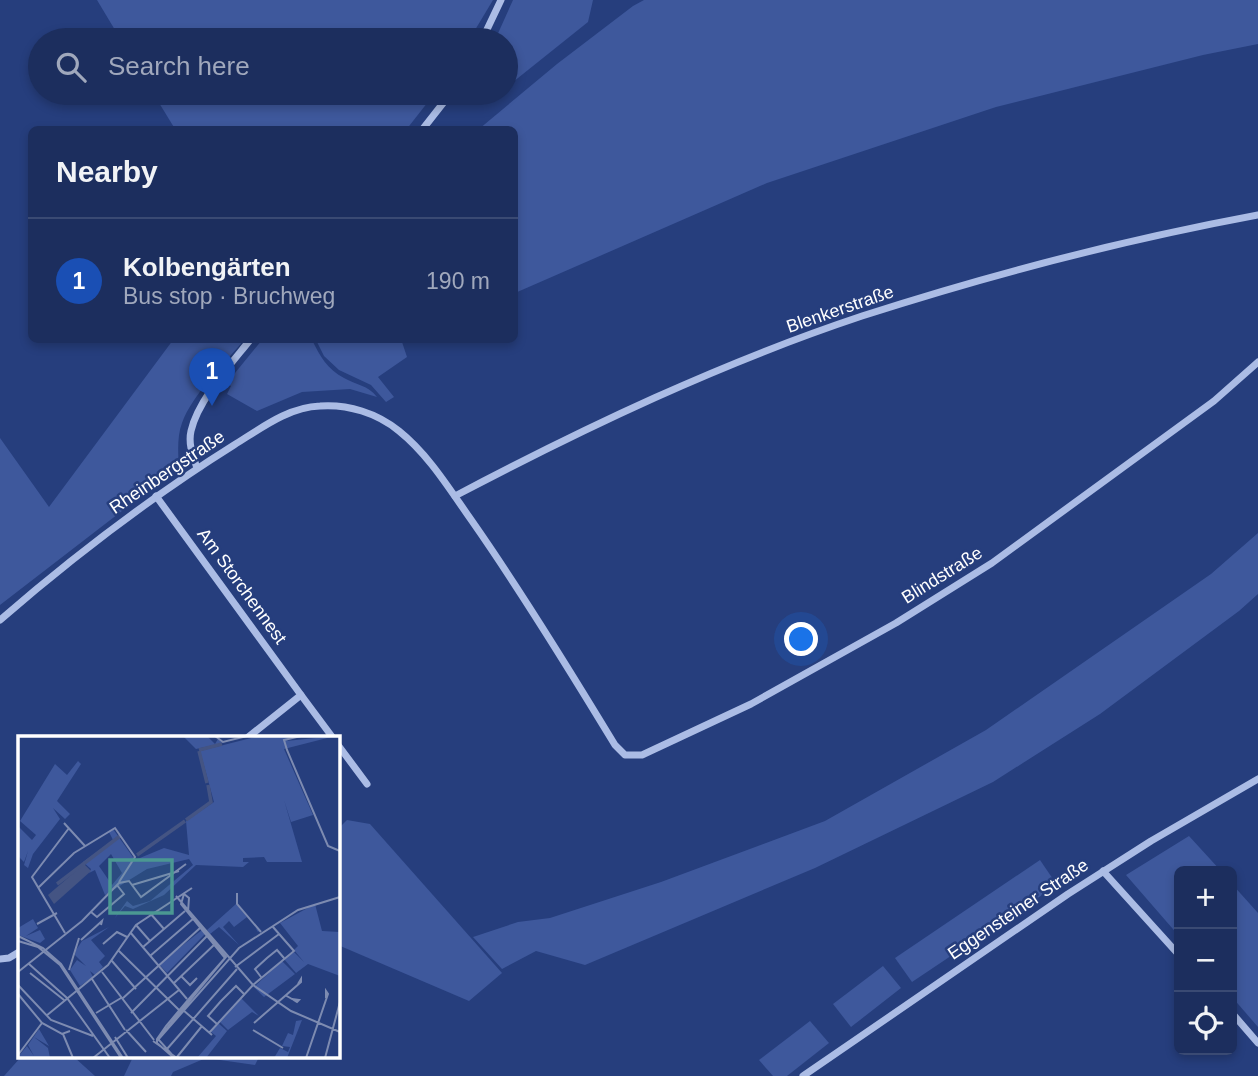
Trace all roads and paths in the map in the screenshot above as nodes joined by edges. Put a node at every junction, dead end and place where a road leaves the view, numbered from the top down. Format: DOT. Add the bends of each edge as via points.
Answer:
graph roads {
  1 [pos="501,0"];
  2 [pos="488,28"];
  3 [pos="442,105"];
  4 [pos="425,126"];
  5 [pos="1258,215"];
  6 [pos="248,343"];
  7 [pos="1258,362"];
  8 [pos="197,468"];
  9 [pos="156,496"];
  10 [pos="455,496"];
  11 [pos="0,620"];
  12 [pos="301,695"];
  13 [pos="250,736"];
  14 [pos="332,736"];
  15 [pos="340,748"];
  16 [pos="1258,779"];
  17 [pos="367,784"];
  18 [pos="1103,871"];
  19 [pos="1174,949"];
  20 [pos="18,952"];
  21 [pos="0,959"];
  22 [pos="1237,1019"];
  23 [pos="1258,1043"];
  24 [pos="812,1069"];
  25 [pos="803,1076"];
  26 [pos="818,1076"];
  1 -- 2 [label="street"];
  3 -- 4 [label="street"];
  5 -- 10 [label="street, Blenkerstraße" via="1067,257 861,317 622,412"];
  6 -- 8 [label="street" via="202,407 191,432"];
  7 -- 10 [label="street, Blindstraße" via="1214,401 992,562 896,623 751,704 642,755 625,755 615,746"];
  8 -- 9 [label="street, Rheinbergstraße"];
  8 -- 10 [label="street, Rheinbergstraße" via="286,414 337,406 374,415 397,429"];
  9 -- 11 [label="street, Rheinbergstraße"];
  9 -- 12 [label="street, Am Storchennest"];
  12 -- 13 [label="street"];
  12 -- 14 [label="street, Am Storchennest"];
  15 -- 17 [label="street"];
  16 -- 18 [label="street, Eggensteiner Straße"];
  18 -- 19 [label="street"];
  18 -- 24 [label="street, Eggensteiner Straße"];
  20 -- 21 [label="street"];
  22 -- 23 [label="street"];
  24 -- 25 [label="street, Eggensteiner Straße"];
  24 -- 26 [label="street"];
}
